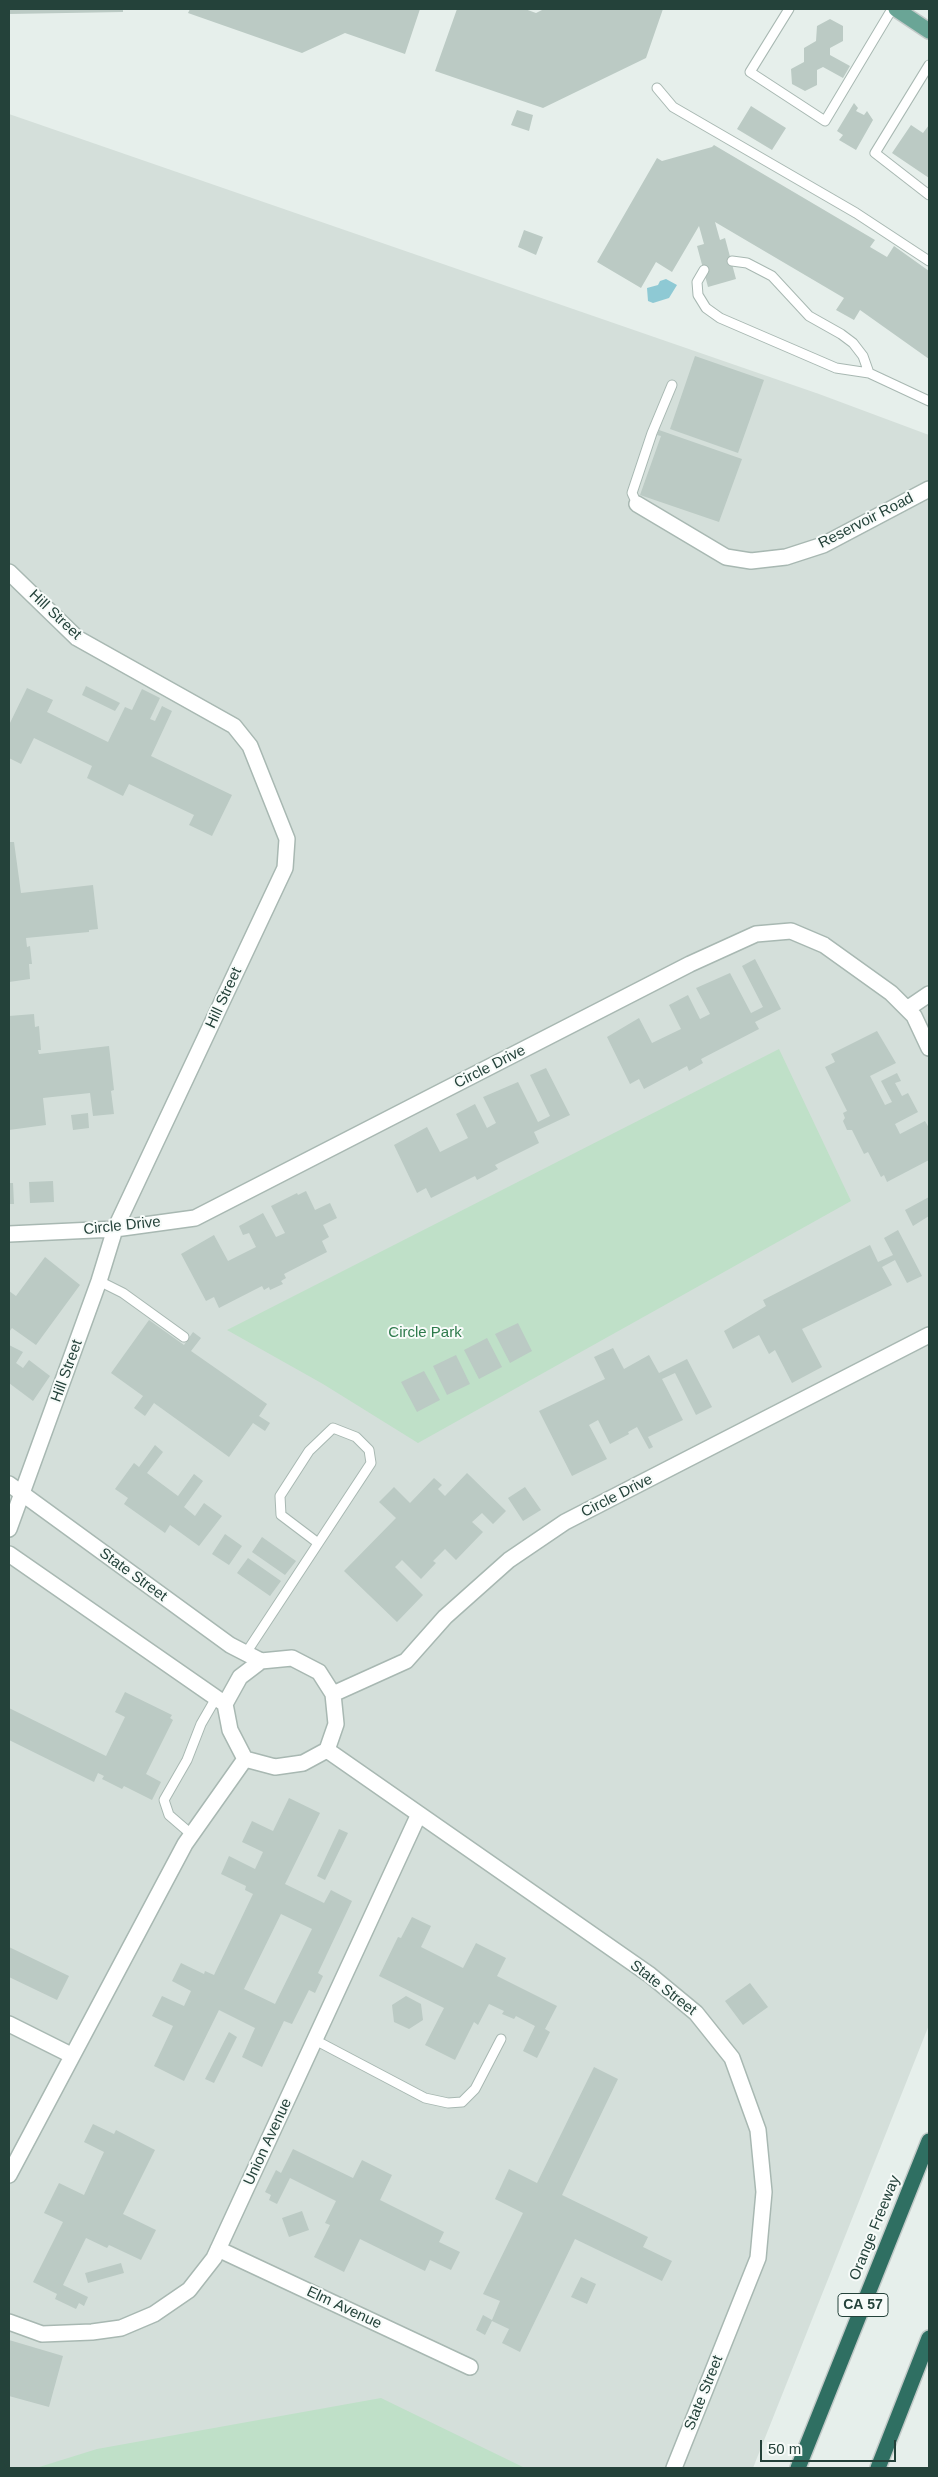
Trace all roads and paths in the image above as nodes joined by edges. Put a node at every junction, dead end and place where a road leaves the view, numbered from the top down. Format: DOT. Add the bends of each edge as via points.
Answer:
graph roads {
  1 [pos="789,9"];
  2 [pos="892,9"];
  3 [pos="896,9"];
  4 [pos="929,31"];
  5 [pos="929,65"];
  6 [pos="657,88"];
  7 [pos="929,194"];
  8 [pos="732,261"];
  9 [pos="929,261"];
  10 [pos="704,270"];
  11 [pos="870,373"];
  12 [pos="672,385"];
  13 [pos="929,401"];
  14 [pos="929,489"];
  15 [pos="637,504"];
  16 [pos="9,572"];
  17 [pos="929,994"];
  18 [pos="907,1009"];
  19 [pos="929,1048"];
  20 [pos="115,1229"];
  21 [pos="9,1234"];
  22 [pos="99,1281"];
  23 [pos="929,1335"];
  24 [pos="184,1337"];
  25 [pos="9,1484"];
  26 [pos="23,1494"];
  27 [pos="9,1529"];
  28 [pos="318,1543"];
  29 [pos="9,1554"];
  30 [pos="246,1653"];
  31 [pos="261,1661"];
  32 [pos="333,1694"];
  33 [pos="221,1701"];
  34 [pos="327,1750"];
  35 [pos="245,1759"];
  36 [pos="419,1814"];
  37 [pos="191,1834"];
  38 [pos="9,2024"];
  39 [pos="501,2039"];
  40 [pos="315,2040"];
  41 [pos="71,2055"];
  42 [pos="929,2141"];
  43 [pos="9,2175"];
  44 [pos="218,2249"];
  45 [pos="9,2322"];
  46 [pos="929,2338"];
  47 [pos="470,2367"];
  48 [pos="674,2468"];
  49 [pos="798,2468"];
  50 [pos="878,2468"];
  1 -- 2 [label="lane" via="750,72 825,121"];
  3 -- 4 [label="main road"];
  5 -- 7 [label="lane" via="875,153"];
  6 -- 9 [label="lane" via="673,107 856,213"];
  8 -- 11 [label="lane" via="746,262 772,276 810,316 853,343"];
  10 -- 11 [label="lane" via="697,282 698,295 706,308 720,318 828,365"];
  11 -- 13 [label="lane"];
  12 -- 15 [label="lane" via="632,493"];
  14 -- 15 [label="street, Reservoir Road" via="823,545 786,557 751,560 726,557"];
  16 -- 20 [label="street, Hill Street" via="77,638 234,726 250,746 287,839 285,868"];
  17 -- 18 [label="street"];
  18 -- 19 [label="street, Circle Drive" via="914,1016"];
  18 -- 20 [label="street, Circle Drive" via="891,993 824,945 791,930 756,934 690,964 195,1218"];
  20 -- 21 [label="street, Circle Drive"];
  20 -- 22 [label="street, Hill Street"];
  22 -- 24 [label="lane" via="122,1293"];
  22 -- 26 [label="street, Hill Street"];
  23 -- 32 [label="street, Circle Drive" via="565,1522 509,1560 445,1617 406,1661"];
  25 -- 26 [label="street, State Street"];
  26 -- 27 [label="street, Hill Street"];
  26 -- 30 [label="street, State Street" via="230,1645"];
  28 -- 28 [label="lane" via="371,1463 370,1450 356,1437 333,1428 309,1451 280,1496 281,1515"];
  28 -- 30 [label="lane"];
  29 -- 33 [label="street"];
  30 -- 31 [label="street, State Street"];
  31 -- 32 [label="street" via="292,1658 319,1672"];
  31 -- 33 [label="street" via="240,1677"];
  32 -- 34 [label="street" via="336,1724"];
  33 -- 35 [label="street" via="230,1730"];
  33 -- 37 [label="lane" via="164,1800 169,1815"];
  34 -- 35 [label="street" via="303,1763 275,1767"];
  34 -- 36 [label="street, State Street"];
  35 -- 37 [label="street"];
  36 -- 40 [label="street, Union Avenue"];
  36 -- 48 [label="street, State Street" via="650,1975 696,2013 732,2058 758,2130 764,2192 758,2258"];
  37 -- 41 [label="street"];
  38 -- 41 [label="street"];
  39 -- 40 [label="lane" via="475,2089 462,2102 448,2104 425,2098"];
  40 -- 44 [label="street, Union Avenue"];
  41 -- 43 [label="street"];
  42 -- 49 [label="highway, Orange Freeway / CA 57"];
  44 -- 45 [label="street, Union Avenue" via="189,2290 154,2314 122,2328 42,2334"];
  44 -- 47 [label="street, Elm Avenue"];
  46 -- 50 [label="highway"];
}
